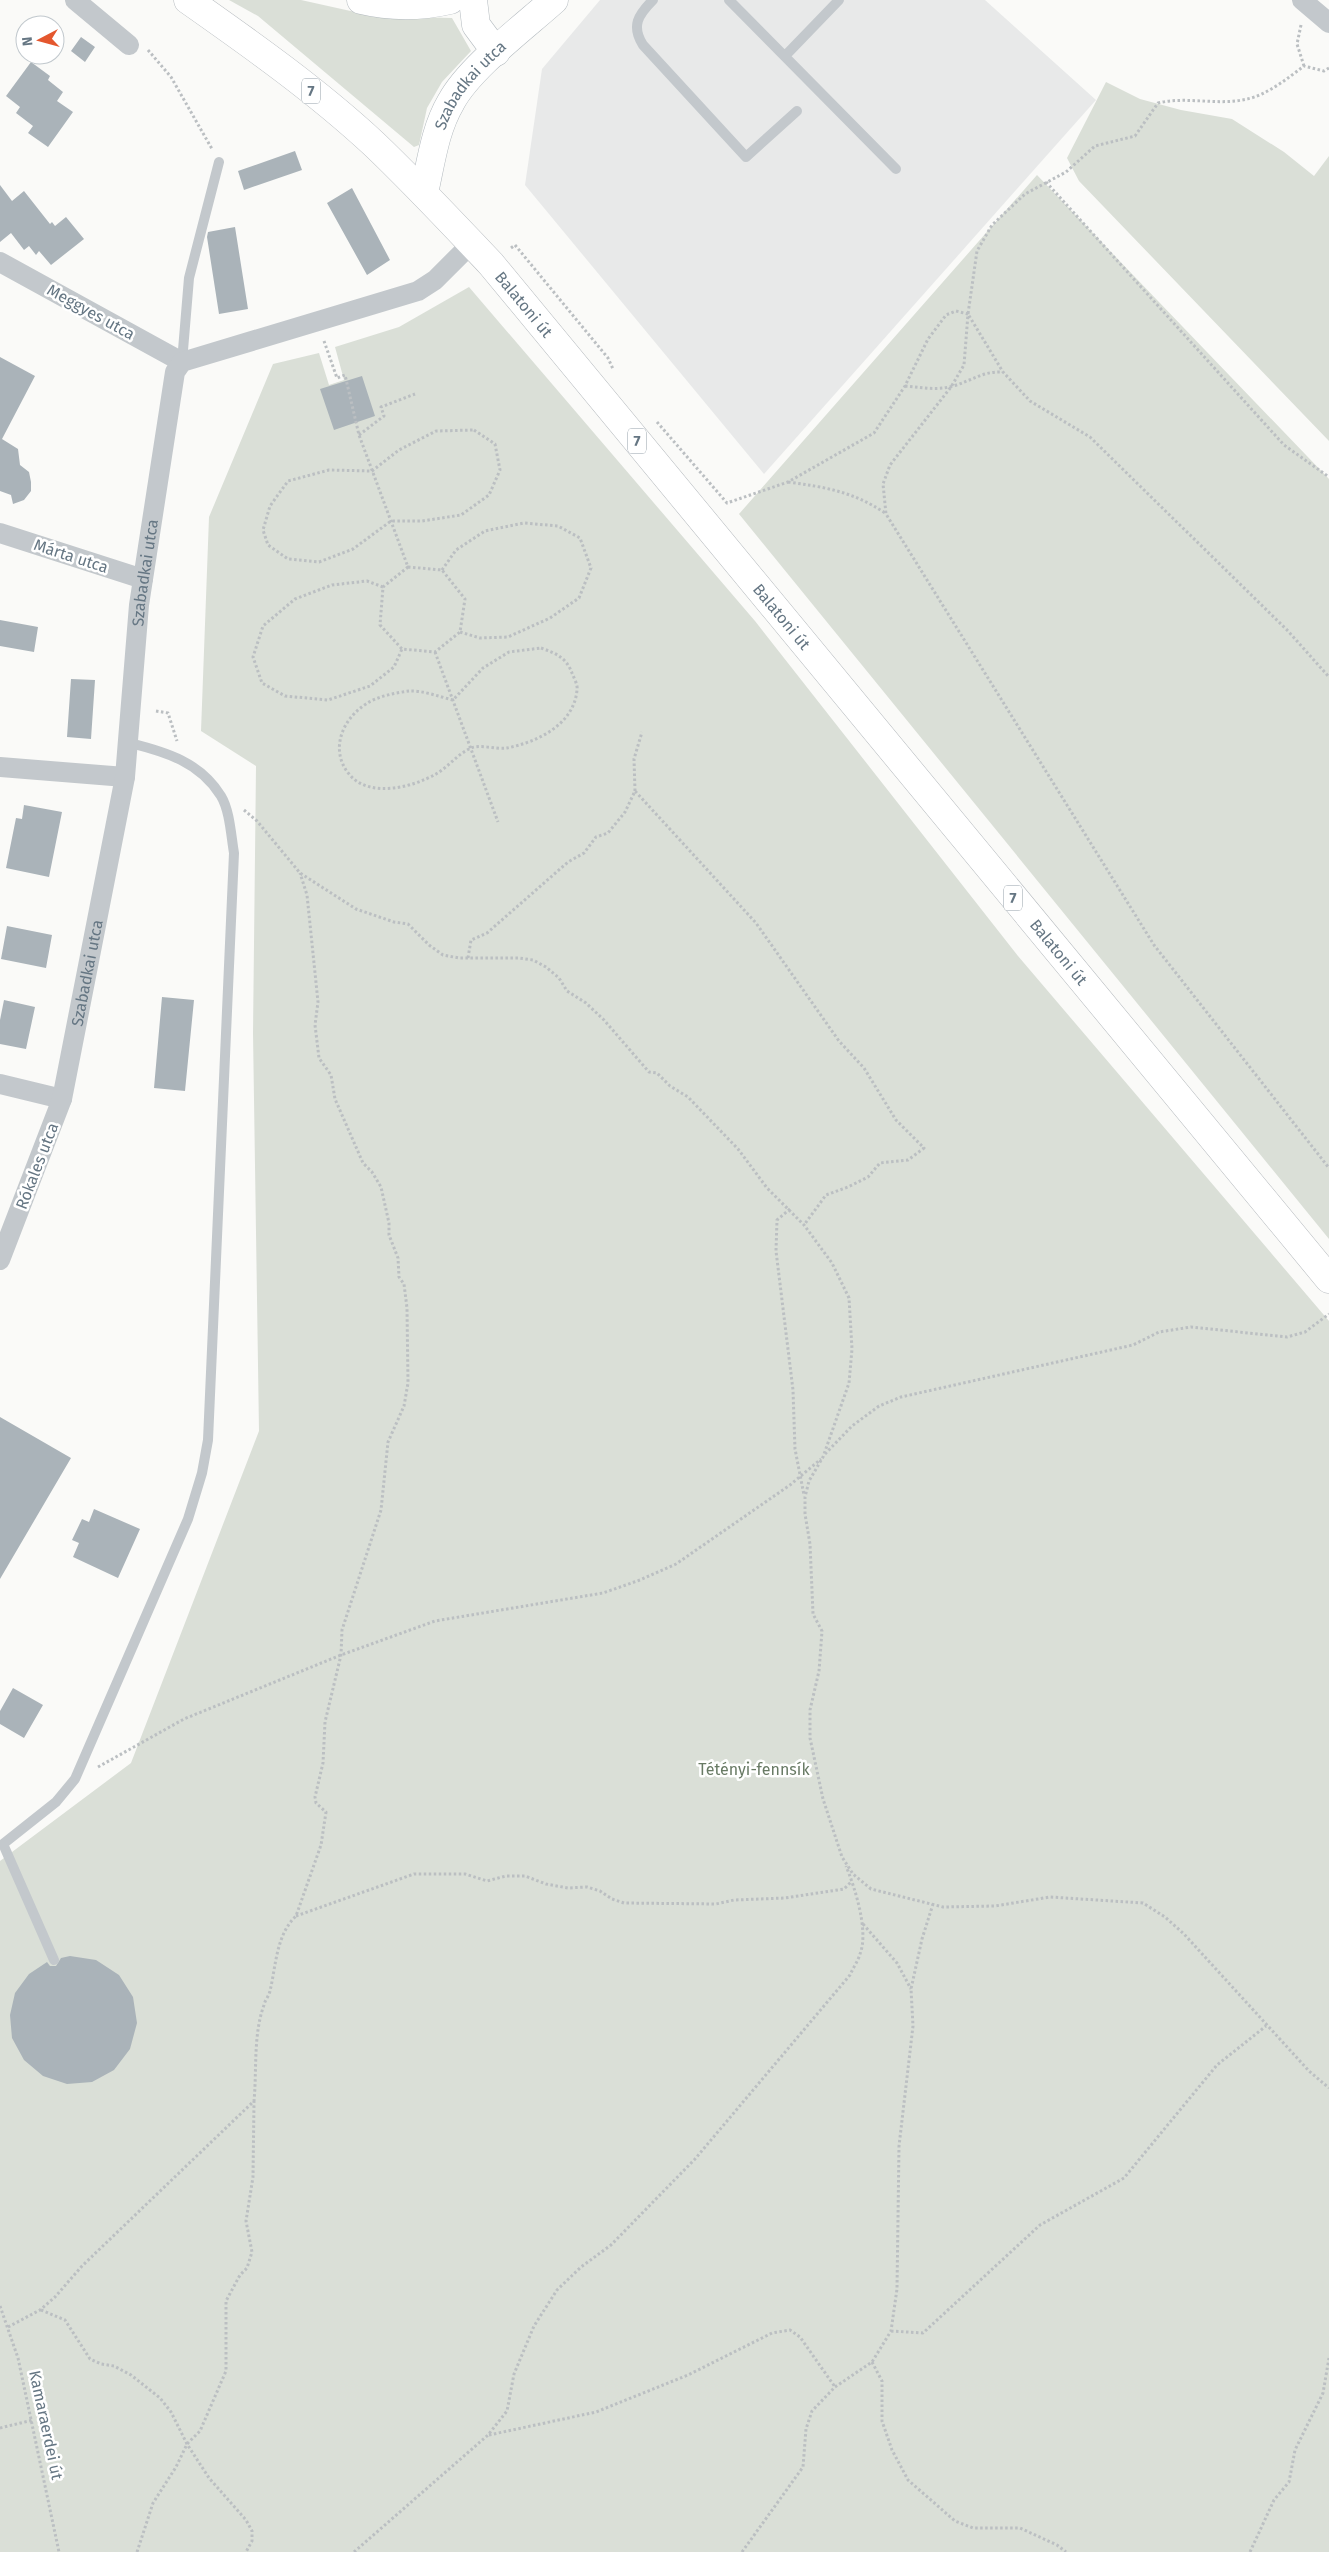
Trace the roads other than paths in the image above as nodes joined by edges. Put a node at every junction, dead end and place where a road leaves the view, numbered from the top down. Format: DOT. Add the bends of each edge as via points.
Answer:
graph roads {
  1 [pos="75,0"];
  2 [pos="188,0"];
  3 [pos="361,0"];
  4 [pos="450,0"];
  5 [pos="473,0"];
  6 [pos="554,0"];
  7 [pos="653,0"];
  8 [pos="730,0"];
  9 [pos="840,0"];
  10 [pos="1303,1"];
  11 [pos="1329,23"];
  12 [pos="129,45"];
  13 [pos="496,52"];
  14 [pos="784,56"];
  15 [pos="797,111"];
  16 [pos="219,162"];
  17 [pos="896,169"];
  18 [pos="424,193"];
  19 [pos="471,244"];
  20 [pos="0,262"];
  21 [pos="182,362"];
  22 [pos="0,533"];
  23 [pos="143,579"];
  24 [pos="130,743"];
  25 [pos="0,767"];
  26 [pos="125,777"];
  27 [pos="0,1084"];
  28 [pos="62,1099"];
  29 [pos="0,1260"];
  30 [pos="1329,1279"];
  31 [pos="54,1960"];
  1 -- 12 [label="street"];
  2 -- 18 [label="main road, Balatoni út / 7" via="314,93"];
  3 -- 4 [label="main road" via="397,6"];
  5 -- 13 [label="main road" via="476,25"];
  6 -- 13 [label="main road, Szabadkai utca"];
  7 -- 15 [label="lane" via="641,12 636,26 643,46 746,157"];
  8 -- 14 [label="lane"];
  9 -- 14 [label="lane"];
  10 -- 11 [label="street"];
  13 -- 18 [label="main road, Szabadkai utca" via="467,79 451,101 435,144"];
  14 -- 17 [label="lane"];
  16 -- 21 [label="lane" via="190,278"];
  18 -- 19 [label="main road, Balatoni út / 7"];
  19 -- 21 [label="street" via="435,280 418,291"];
  19 -- 30 [label="main road, Balatoni út / 7" via="576,365"];
  20 -- 21 [label="street, Meggyes utca"];
  21 -- 23 [label="street, Szabadkai utca" via="176,372"];
  22 -- 23 [label="street, Márta utca"];
  23 -- 24 [label="street, Szabadkai utca"];
  24 -- 26 [label="street, Szabadkai utca"];
  24 -- 31 [label="lane" via="183,759 205,776 222,797 234,853 208,1440 188,1519 75,1779 56,1802 3,1844"];
  25 -- 26 [label="street"];
  26 -- 28 [label="street, Szabadkai utca"];
  27 -- 28 [label="street"];
  28 -- 29 [label="street, Rókales utca"];
}
